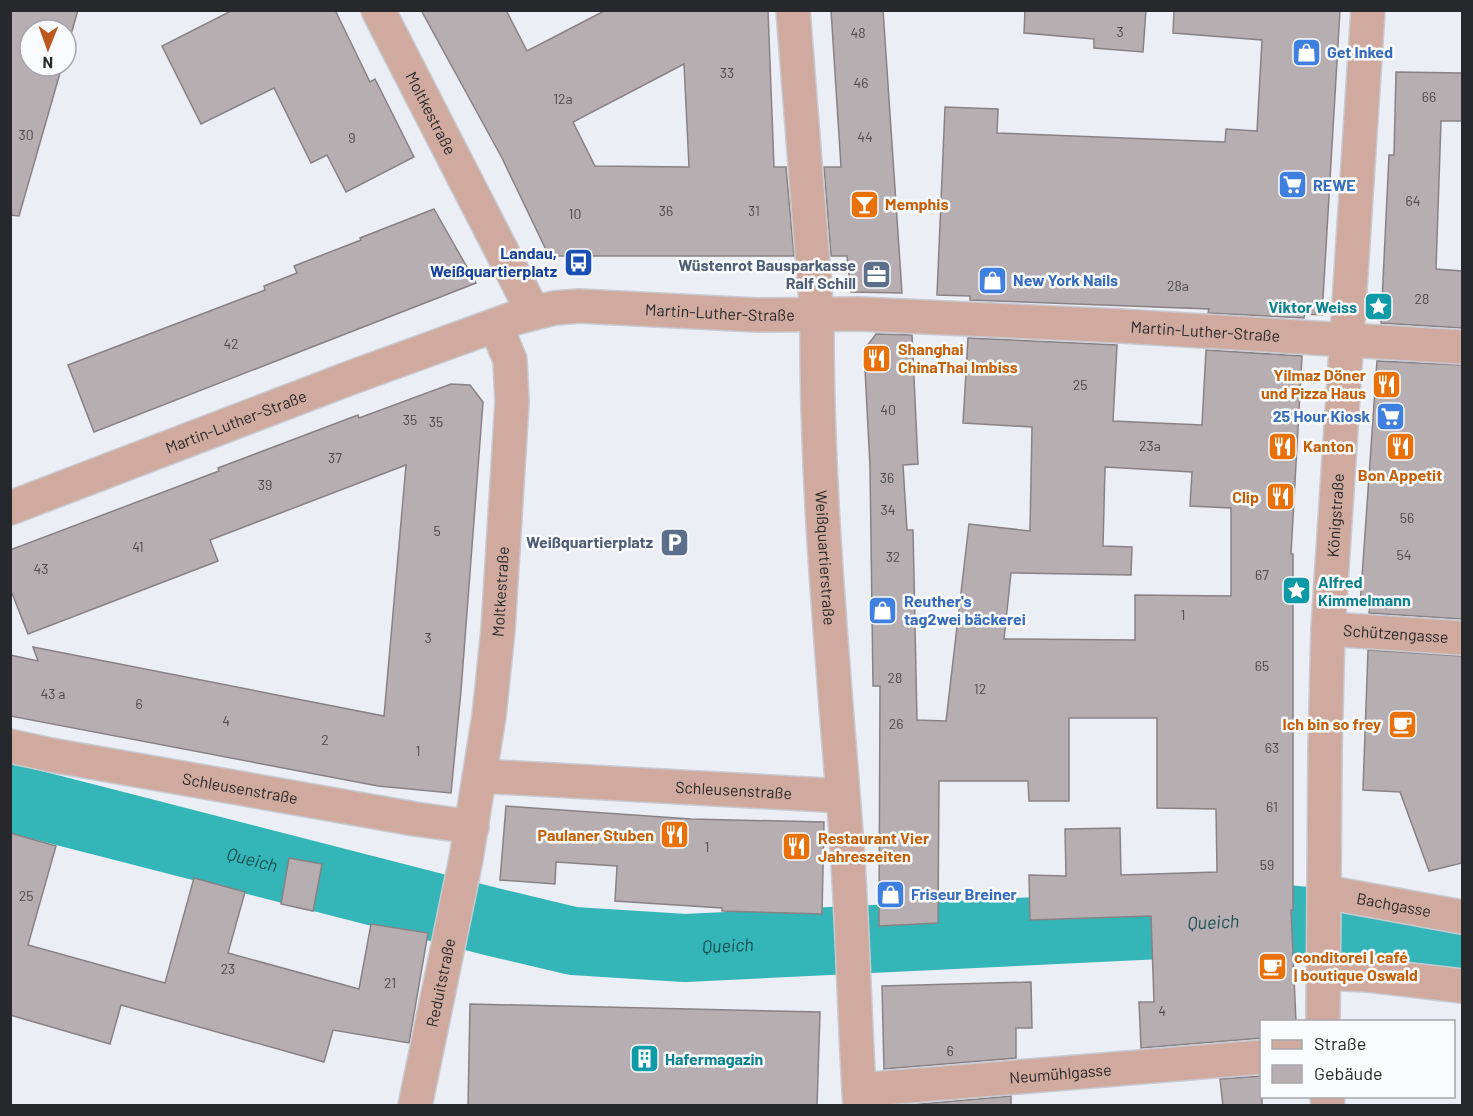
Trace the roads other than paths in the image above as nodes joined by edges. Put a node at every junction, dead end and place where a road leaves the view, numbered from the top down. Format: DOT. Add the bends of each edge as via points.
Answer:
graph roads {
  1 [pos="378,10"];
  2 [pos="794,10"];
  3 [pos="1368,10"];
  4 [pos="533,312"];
  5 [pos="816,316"];
  6 [pos="496,326"];
  7 [pos="1347,340"];
  8 [pos="1462,347"];
  9 [pos="10,508"];
  10 [pos="1328,629"];
  11 [pos="1462,638"];
  12 [pos="10,746"];
  13 [pos="480,776"];
  14 [pos="843,796"];
  15 [pos="472,827"];
  16 [pos="466,859"];
  17 [pos="1325,892"];
  18 [pos="1462,917"];
  19 [pos="1324,965"];
  20 [pos="1462,986"];
  21 [pos="1323,1020"];
  22 [pos="1260,1057"];
  23 [pos="859,1098"];
  24 [pos="415,1106"];
  1 -- 4 [label="street, Moltkestraße"];
  2 -- 5 [label="street, Weißquartierstraße"];
  3 -- 7 [label="street, Königstraße"];
  4 -- 5 [label="street, Martin-Luther-Straße" via="579,306"];
  4 -- 6 [label="street, Martin-Luther-Straße"];
  5 -- 7 [label="street, Martin-Luther-Straße" via="859,314"];
  5 -- 14 [label="street, Weißquartierstraße" via="826,552"];
  6 -- 9 [label="street, Martin-Luther-Straße"];
  6 -- 13 [label="street, Moltkestraße" via="510,360 512,402 498,630"];
  7 -- 8 [label="street, Martin-Luther-Straße"];
  7 -- 10 [label="street, Königstraße"];
  10 -- 11 [label="street, Schützengasse"];
  10 -- 17 [label="street, Königstraße"];
  12 -- 15 [label="street, Schleusenstraße"];
  13 -- 14 [label="street, Schleusenstraße"];
  13 -- 15 [label="street, Moltkestraße"];
  14 -- 23 [label="street, Weißquartierstraße"];
  15 -- 16 [label="street, Moltkestraße"];
  16 -- 24 [label="street, Reduitstraße"];
  17 -- 18 [label="street, Bachgasse"];
  17 -- 19 [label="street, Königstraße"];
  19 -- 20 [label="street" via="1368,975"];
  19 -- 21 [label="street, Königstraße"];
  22 -- 23 [label="street, Neumühlgasse"];
}
